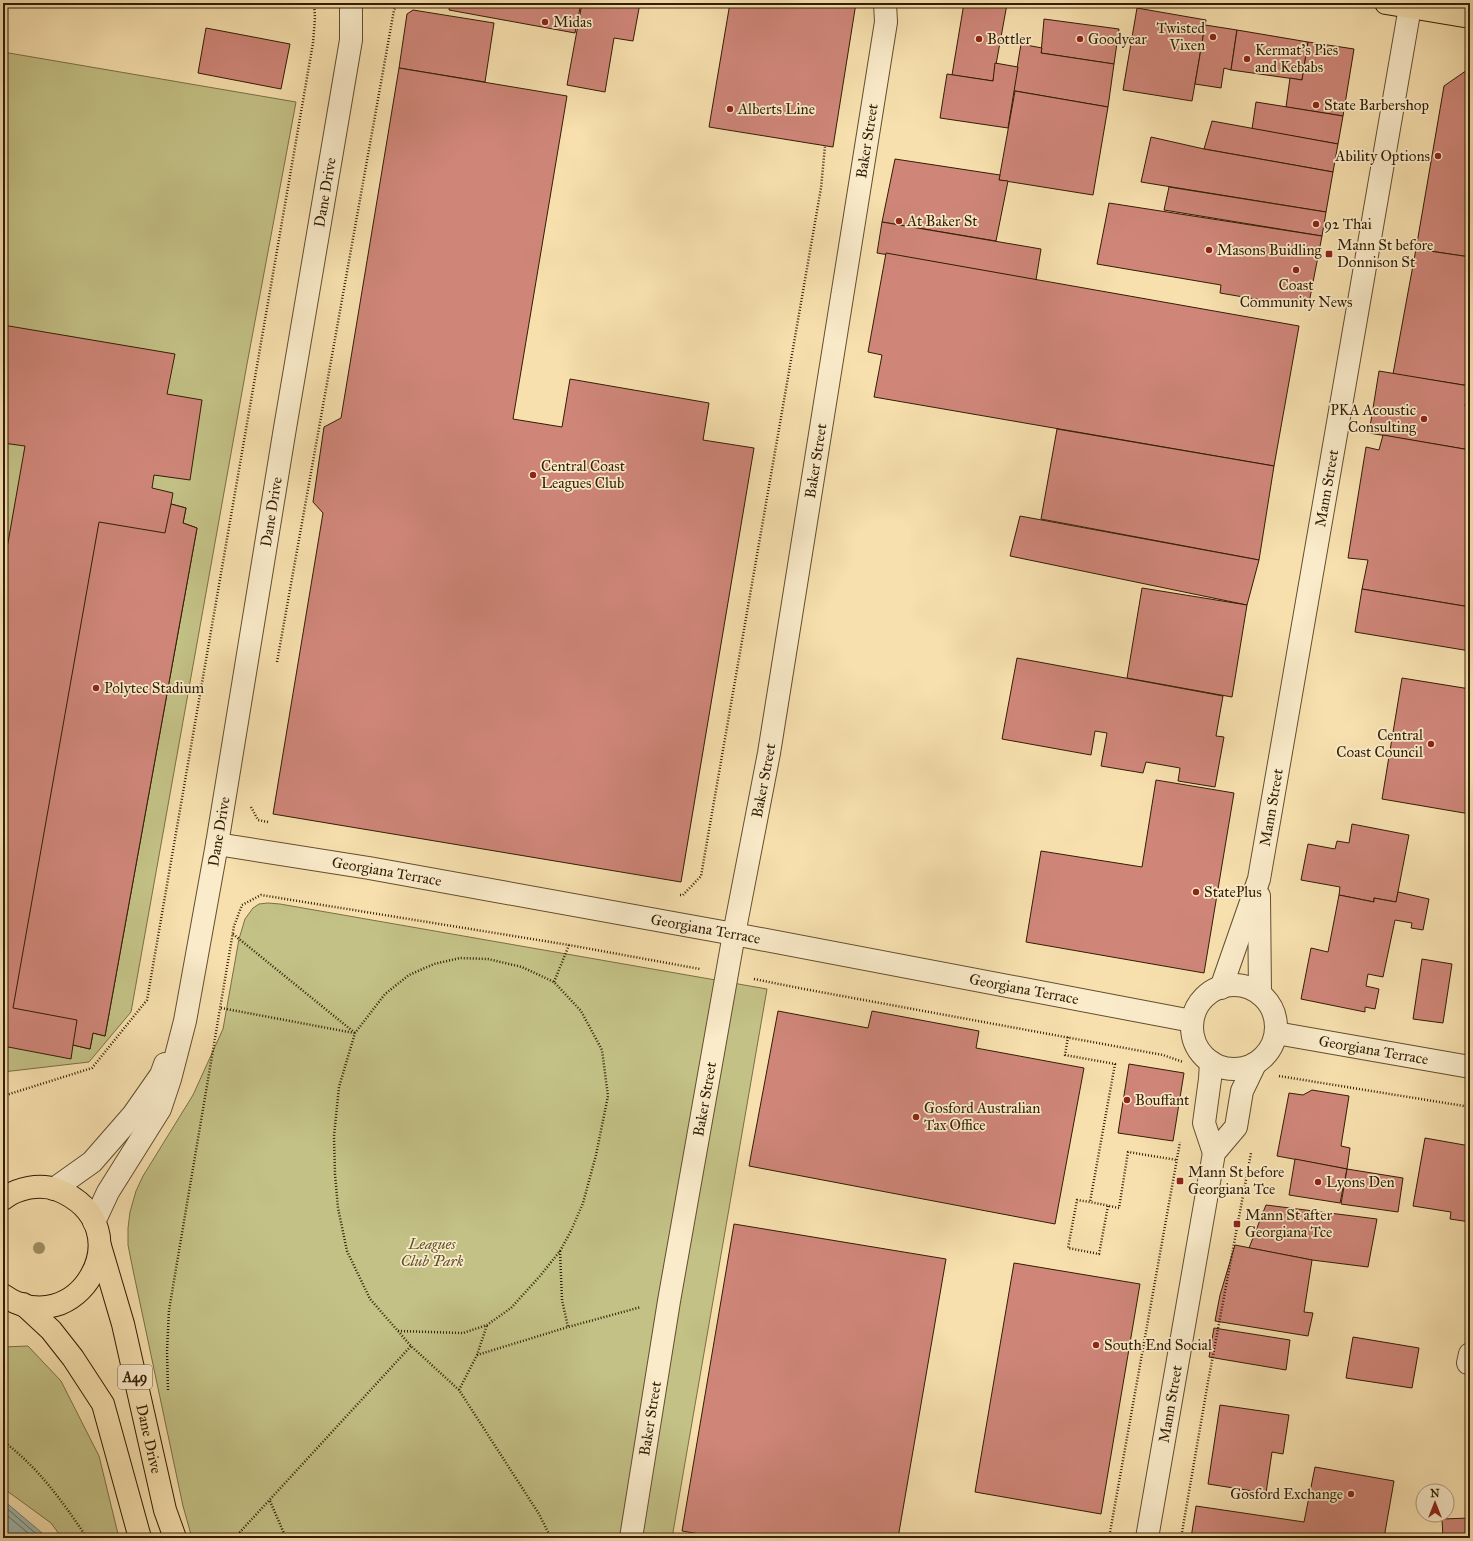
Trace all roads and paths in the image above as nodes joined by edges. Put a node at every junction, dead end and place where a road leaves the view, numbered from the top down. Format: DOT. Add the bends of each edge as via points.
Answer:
graph roads {
  1 [pos="314,3"];
  2 [pos="351,3"];
  3 [pos="398,3"];
  4 [pos="898,3"];
  5 [pos="1386,3"];
  6 [pos="1410,5"];
  7 [pos="886,12"];
  8 [pos="1470,17"];
  9 [pos="825,146"];
  10 [pos="276,667"];
  11 [pos="251,806"];
  12 [pos="269,822"];
  13 [pos="217,844"];
  14 [pos="1259,879"];
  15 [pos="675,894"];
  16 [pos="233,934"];
  17 [pos="734,934"];
  18 [pos="569,944"];
  19 [pos="727,974"];
  20 [pos="554,982"];
  21 [pos="1221,988"];
  22 [pos="1260,994"];
  23 [pos="221,1008"];
  24 [pos="185,1021"];
  25 [pos="1192,1021"];
  26 [pos="1276,1033"];
  27 [pos="355,1034"];
  28 [pos="1068,1037"];
  29 [pos="1211,1062"];
  30 [pos="1470,1066"];
  31 [pos="1186,1067"];
  32 [pos="1263,1069"];
  33 [pos="3,1096"];
  34 [pos="1470,1107"];
  35 [pos="1181,1138"];
  36 [pos="1252,1148"];
  37 [pos="1214,1153"];
  38 [pos="1177,1160"];
  39 [pos="12,1188"];
  40 [pos="54,1189"];
  41 [pos="3,1200"];
  42 [pos="1090,1202"];
  43 [pos="1108,1206"];
  44 [pos="94,1222"];
  45 [pos="100,1246"];
  46 [pos="560,1251"];
  47 [pos="669,1301"];
  48 [pos="12,1303"];
  49 [pos="487,1325"];
  50 [pos="568,1326"];
  51 [pos="398,1331"];
  52 [pos="411,1346"];
  53 [pos="476,1355"];
  54 [pos="459,1390"];
  55 [pos="168,1392"];
  56 [pos="3,1441"];
  57 [pos="270,1501"];
  58 [pos="87,1538"];
  59 [pos="140,1538"];
  60 [pos="175,1538"];
  61 [pos="243,1538"];
  62 [pos="286,1538"];
  63 [pos="551,1538"];
  64 [pos="630,1538"];
  65 [pos="1109,1538"];
  66 [pos="1147,1538"];
  67 [pos="1181,1538"];
  1 -- 33 [label="path" via="312,51 147,1000 92,1068"];
  2 -- 13 [label="street, Dane Drive" via="352,40"];
  3 -- 10 [label="path" via="393,18"];
  4 -- 7 [label="street, Baker Street"];
  5 -- 6 [label="main road"];
  6 -- 8 [label="main road"];
  6 -- 14 [label="street, Mann Street"];
  7 -- 17 [label="street, Baker Street" via="769,753"];
  9 -- 15 [label="path" via="820,196 701,876 683,895"];
  11 -- 12 [label="path" via="258,820"];
  13 -- 17 [label="street, Georgiana Terrace" via="369,868"];
  13 -- 24 [label="street, Dane Drive"];
  14 -- 21 [label="street, Mann Street"];
  14 -- 22 [label="street, Mann Street"];
  16 -- 18 [label="path" via="242,906 260,895"];
  16 -- 23 [label="path"];
  16 -- 27 [label="path"];
  17 -- 19 [label="street, Baker Street"];
  17 -- 25 [label="street, Georgiana Terrace"];
  18 -- 19 [label="path"];
  18 -- 20 [label="path"];
  19 -- 28 [label="path"];
  19 -- 47 [label="street, Baker Street"];
  20 -- 27 [label="path" via="522,967 488,959 460,958 434,964 409,975 385,994"];
  20 -- 46 [label="path" via="581,1011 602,1050 608,1096 583,1203"];
  21 -- 22 [label="street" via="1240,986"];
  21 -- 25 [label="street" via="1204,998 1196,1008"];
  22 -- 26 [label="street" via="1274,1012"];
  23 -- 27 [label="path"];
  23 -- 55 [label="path" via="169,1310"];
  24 -- 40 [label="street, Dane Drive" via="160,1075 133,1115 92,1162"];
  24 -- 44 [label="street, Dane Drive" via="160,1109 108,1192"];
  25 -- 29 [label="street" via="1196,1047"];
  26 -- 30 [label="street, Georgiana Terrace"];
  26 -- 32 [label="street" via="1265,1057"];
  27 -- 51 [label="path" via="339,1088 334,1136 338,1208 347,1251 370,1299"];
  28 -- 31 [label="path" via="1163,1055 1184,1062"];
  28 -- 42 [label="path" via="1065,1055 1115,1064"];
  29 -- 32 [label="street" via="1229,1070"];
  29 -- 37 [label="street, Mann Street" via="1204,1124"];
  32 -- 34 [label="path"];
  32 -- 37 [label="street, Mann Street" via="1242,1091 1236,1126"];
  35 -- 38 [label="path"];
  36 -- 67 [label="path"];
  37 -- 66 [label="street, Mann Street"];
  38 -- 43 [label="path" via="1128,1152 1119,1208"];
  38 -- 65 [label="path"];
  39 -- 40 [label="main road, A49"];
  39 -- 41 [label="main road, A49"];
  40 -- 44 [label="main road, A49" via="70,1195 85,1207"];
  42 -- 43 [label="path"];
  42 -- 43 [label="path" via="1077,1200 1068,1248 1099,1254"];
  44 -- 45 [label="main road, A49"];
  45 -- 48 [label="main road, A49" via="97,1264 89,1281 76,1295 60,1303 42,1307"];
  45 -- 60 [label="main road, Dane Drive / A49" via="124,1324 165,1510"];
  46 -- 49 [label="path" via="511,1308"];
  46 -- 50 [label="path" via="562,1300"];
  47 -- 50 [label="path"];
  47 -- 64 [label="street, Baker Street"];
  48 -- 59 [label="main road, A49" via="51,1330 103,1404"];
  49 -- 51 [label="path" via="463,1333"];
  49 -- 53 [label="path"];
  50 -- 53 [label="path"];
  51 -- 52 [label="path"];
  52 -- 54 [label="path"];
  52 -- 57 [label="path"];
  53 -- 54 [label="path"];
  54 -- 63 [label="path" via="539,1514"];
  56 -- 58 [label="path" via="37,1471"];
  57 -- 61 [label="path" via="240,1532"];
  57 -- 62 [label="path"];
}
